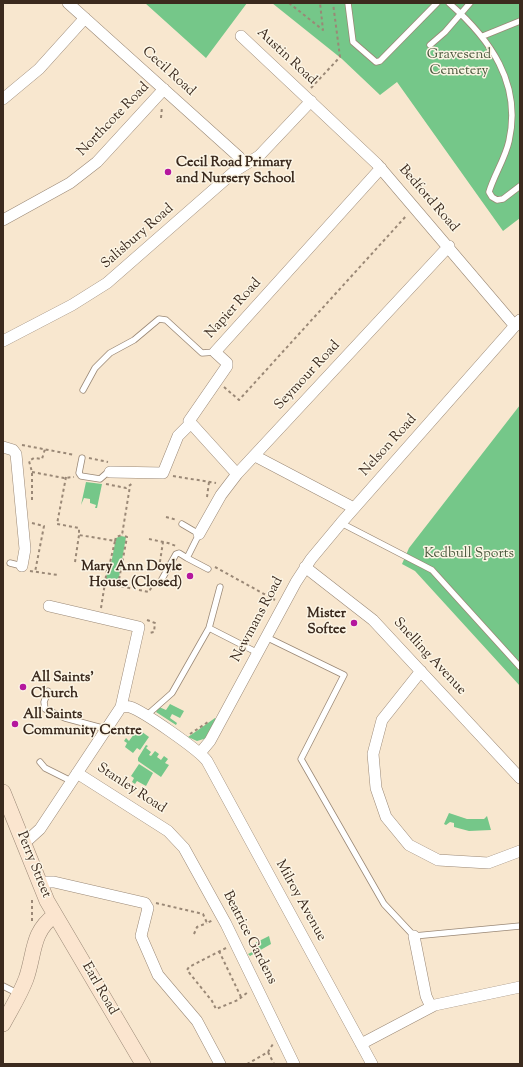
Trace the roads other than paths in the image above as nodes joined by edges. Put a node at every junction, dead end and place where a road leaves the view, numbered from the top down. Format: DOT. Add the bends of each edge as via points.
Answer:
graph roads {
  1 [pos="68,3"];
  2 [pos="348,3"];
  3 [pos="437,3"];
  4 [pos="449,3"];
  5 [pos="470,3"];
  6 [pos="461,14"];
  7 [pos="85,18"];
  8 [pos="520,21"];
  9 [pos="241,36"];
  10 [pos="483,36"];
  11 [pos="430,45"];
  12 [pos="164,89"];
  13 [pos="3,99"];
  14 [pos="310,101"];
  15 [pos="243,166"];
  16 [pos="381,168"];
  17 [pos="520,186"];
  18 [pos="3,220"];
  19 [pos="449,246"];
  20 [pos="517,323"];
  21 [pos="3,341"];
  22 [pos="215,352"];
  23 [pos="82,390"];
  24 [pos="190,424"];
  25 [pos="11,447"];
  26 [pos="255,456"];
  27 [pos="84,457"];
  28 [pos="110,467"];
  29 [pos="237,474"];
  30 [pos="354,508"];
  31 [pos="181,522"];
  32 [pos="341,523"];
  33 [pos="200,534"];
  34 [pos="186,558"];
  35 [pos="10,563"];
  36 [pos="22,566"];
  37 [pos="209,567"];
  38 [pos="305,567"];
  39 [pos="160,578"];
  40 [pos="220,587"];
  41 [pos="49,606"];
  42 [pos="209,628"];
  43 [pos="266,637"];
  44 [pos="258,653"];
  45 [pos="520,667"];
  46 [pos="421,671"];
  47 [pos="48,691"];
  48 [pos="121,707"];
  49 [pos="146,716"];
  50 [pos="106,729"];
  51 [pos="200,753"];
  52 [pos="40,762"];
  53 [pos="74,777"];
  54 [pos="520,778"];
  55 [pos="3,792"];
  56 [pos="168,831"];
  57 [pos="22,840"];
  58 [pos="520,851"];
  59 [pos="36,890"];
  60 [pos="55,915"];
  61 [pos="520,926"];
  62 [pos="414,936"];
  63 [pos="3,986"];
  64 [pos="520,987"];
  65 [pos="19,994"];
  66 [pos="431,1007"];
  67 [pos="3,1024"];
  68 [pos="361,1044"];
  69 [pos="143,1064"];
  70 [pos="220,1064"];
  71 [pos="294,1064"];
  72 [pos="372,1064"];
  1 -- 7 [label="street, Cecil Road"];
  2 -- 3 [label="lane" via="353,42 376,62"];
  4 -- 6 [label="lane"];
  5 -- 6 [label="lane"];
  6 -- 10 [label="lane"];
  6 -- 11 [label="lane"];
  7 -- 12 [label="street, Cecil Road"];
  7 -- 13 [label="street" via="39,69"];
  8 -- 10 [label="lane"];
  9 -- 14 [label="street, Austin Road"];
  10 -- 17 [label="lane" via="505,77 511,99 509,140 504,159 489,192 497,200 503,199"];
  12 -- 15 [label="street, Cecil Road" via="239,157"];
  12 -- 18 [label="street, Northcote Road" via="97,162 70,183"];
  14 -- 15 [label="street, Salisbury Road" via="259,156"];
  14 -- 16 [label="street, Bedford Road"];
  15 -- 21 [label="street, Salisbury Road" via="107,283 72,305"];
  16 -- 19 [label="street, Bedford Road"];
  16 -- 22 [label="street, Napier Road"];
  19 -- 20 [label="street, Bedford Road"];
  19 -- 26 [label="street, Seymour Road"];
  20 -- 30 [label="street, Nelson Road"];
  22 -- 23 [label="lane" via="202,353 166,320 159,319 134,340 110,353 95,368"];
  22 -- 24 [label="street, Napier Road" via="228,365 190,417"];
  24 -- 28 [label="street, Napier Road" via="178,436 163,473"];
  24 -- 29 [label="street"];
  25 -- 36 [label="street" via="16,454 25,549"];
  26 -- 29 [label="street, Seymour Road"];
  26 -- 30 [label="street"];
  27 -- 28 [label="lane" via="80,475 100,479"];
  29 -- 33 [label="street, Seymour Road" via="221,495"];
  30 -- 32 [label="street, Newmans Road"];
  31 -- 33 [label="lane"];
  32 -- 38 [label="street, Newmans Road"];
  32 -- 45 [label="lane" via="432,570"];
  33 -- 34 [label="lane"];
  34 -- 37 [label="lane"];
  34 -- 39 [label="lane" via="176,554"];
  35 -- 36 [label="lane"];
  38 -- 43 [label="street, Newmans Road"];
  38 -- 46 [label="street, Snelling Avenue" via="367,614"];
  40 -- 42 [label="lane"];
  41 -- 48 [label="street" via="139,627"];
  42 -- 44 [label="lane"];
  42 -- 49 [label="lane" via="172,693"];
  43 -- 44 [label="street, Newmans Road"];
  43 -- 62 [label="lane" via="344,675 301,759 384,904"];
  44 -- 51 [label="street, Newmans Road" via="210,741"];
  46 -- 54 [label="street, Snelling Avenue"];
  46 -- 58 [label="street" via="382,720 373,754 376,788 386,817 409,845 438,860 488,863"];
  47 -- 50 [label="lane" via="44,702 45,709 65,718"];
  48 -- 49 [label="street, Milroy Avenue" via="130,707"];
  48 -- 50 [label="street"];
  49 -- 51 [label="street, Milroy Avenue"];
  50 -- 53 [label="street"];
  51 -- 68 [label="street, Milroy Avenue" via="209,764"];
  52 -- 53 [label="lane" via="45,768"];
  53 -- 56 [label="street, Stanley Road"];
  53 -- 57 [label="street" via="40,829"];
  55 -- 57 [label="street, Perry Street"];
  56 -- 71 [label="street, Beatrice Gardens" via="184,848 226,924"];
  57 -- 59 [label="street, Perry Street"];
  59 -- 60 [label="street, Perry Street"];
  59 -- 70 [label="street" via="51,881 151,906 141,934 158,976 197,1021"];
  60 -- 65 [label="street" via="38,932 28,973"];
  60 -- 69 [label="street, Earl Road"];
  61 -- 62 [label="lane"];
  62 -- 66 [label="street" via="426,996"];
  63 -- 65 [label="lane"];
  64 -- 66 [label="street"];
  65 -- 67 [label="street"];
  66 -- 68 [label="street"];
  68 -- 72 [label="street, Milroy Avenue"];
}
